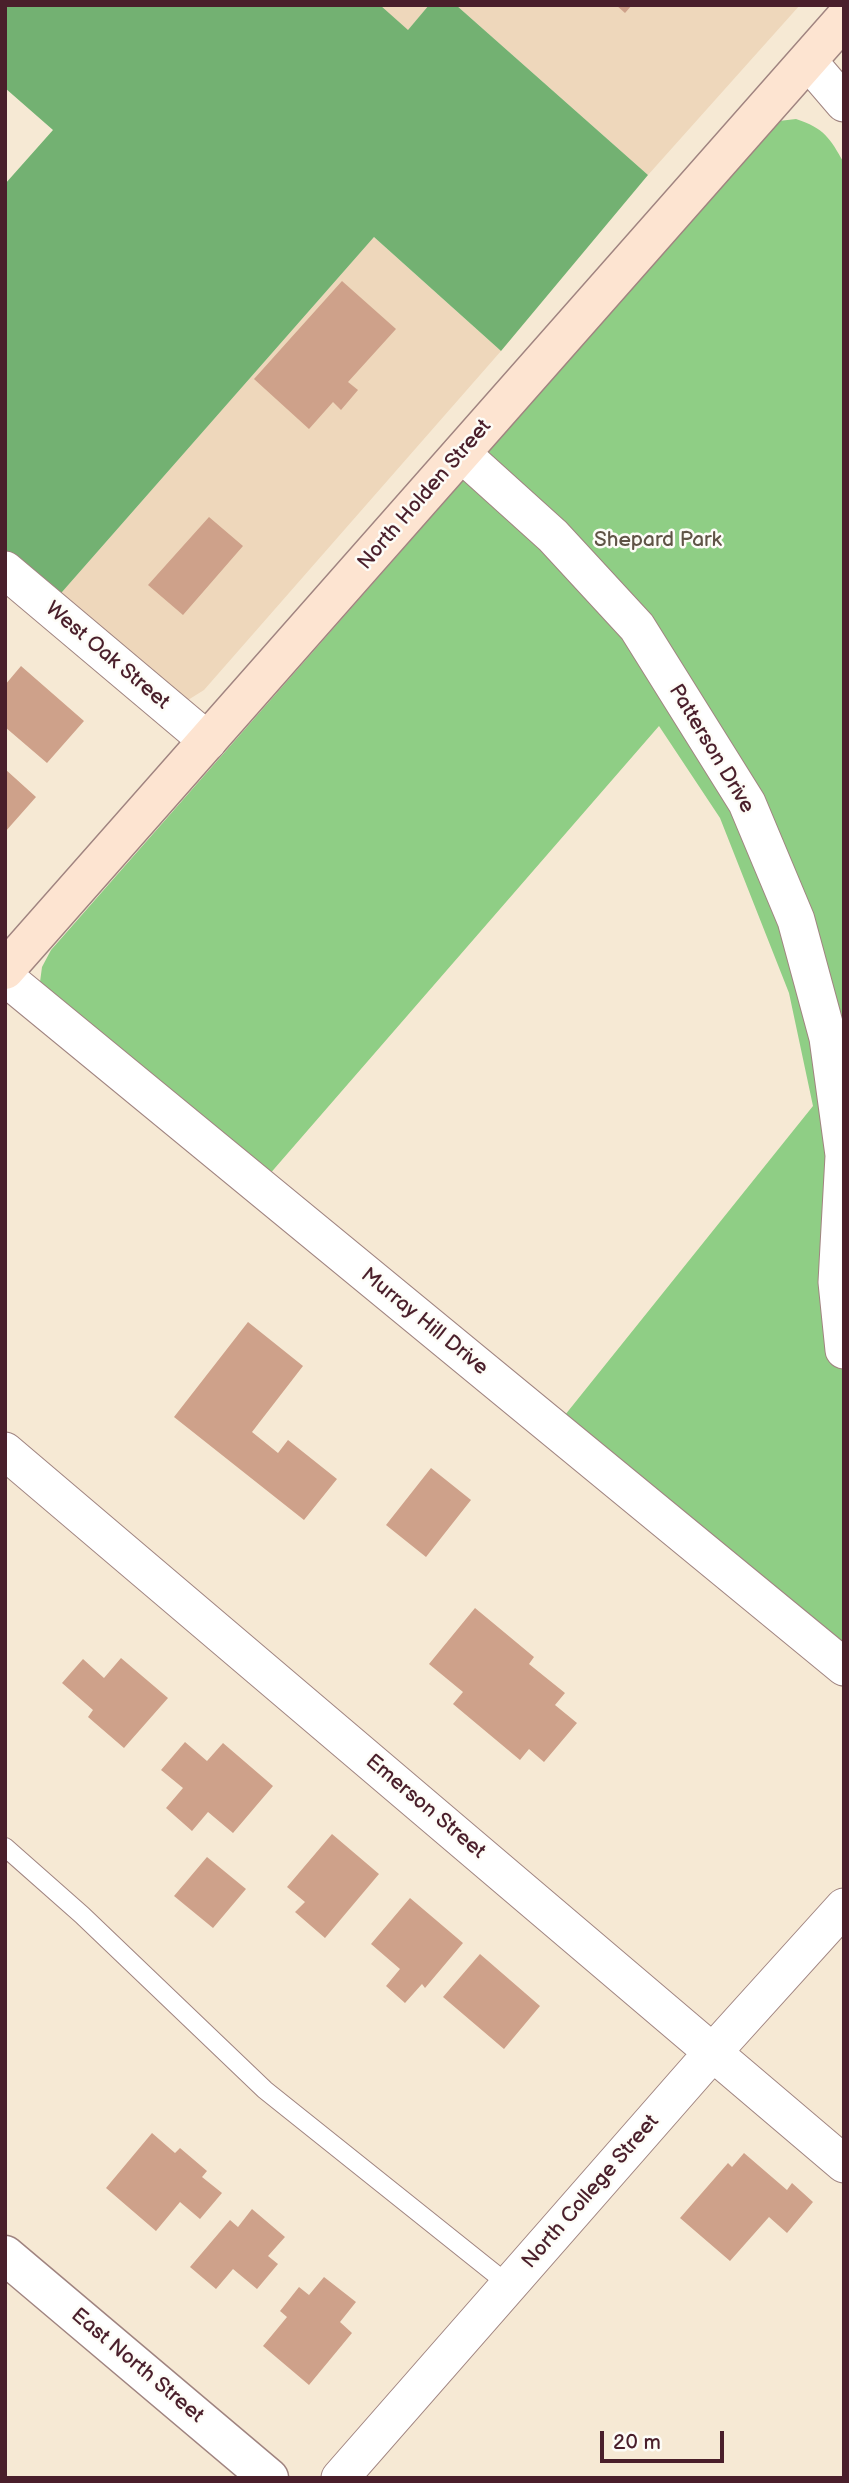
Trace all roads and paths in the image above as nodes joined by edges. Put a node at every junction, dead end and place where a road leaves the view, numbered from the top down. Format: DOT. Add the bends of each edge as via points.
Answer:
graph roads {
  1 [pos="844,19"];
  2 [pos="808,61"];
  3 [pos="844,103"];
  4 [pos="461,453"];
  5 [pos="5,570"];
  6 [pos="208,741"];
  7 [pos="5,970"];
  8 [pos="5,976"];
  9 [pos="844,1155"];
  10 [pos="844,1350"];
  11 [pos="5,1451"];
  12 [pos="844,1667"];
  13 [pos="5,1847"];
  14 [pos="844,1907"];
  15 [pos="713,2052"];
  16 [pos="844,2164"];
  17 [pos="5,2255"];
  18 [pos="509,2285"];
  19 [pos="269,2478"];
  20 [pos="340,2478"];
  1 -- 2 [label="main road, North Holden Street"];
  2 -- 3 [label="street"];
  2 -- 4 [label="main road, North Holden Street"];
  4 -- 6 [label="main road, North Holden Street"];
  4 -- 9 [label="street, Patterson Drive" via="553,536 637,627 747,803 796,920 828,1038"];
  5 -- 6 [label="street, West Oak Street"];
  6 -- 7 [label="main road, North Holden Street"];
  8 -- 12 [label="street, Murray Hill Drive"];
  9 -- 10 [label="street, Patterson Drive" via="837,1282"];
  11 -- 15 [label="street, Emerson Street"];
  13 -- 18 [label="lane" via="82,1914 265,2090"];
  14 -- 15 [label="street, North College Street"];
  15 -- 16 [label="street, Emerson Street"];
  15 -- 18 [label="street, North College Street"];
  17 -- 19 [label="street, East North Street"];
  18 -- 20 [label="street, North College Street"];
}
